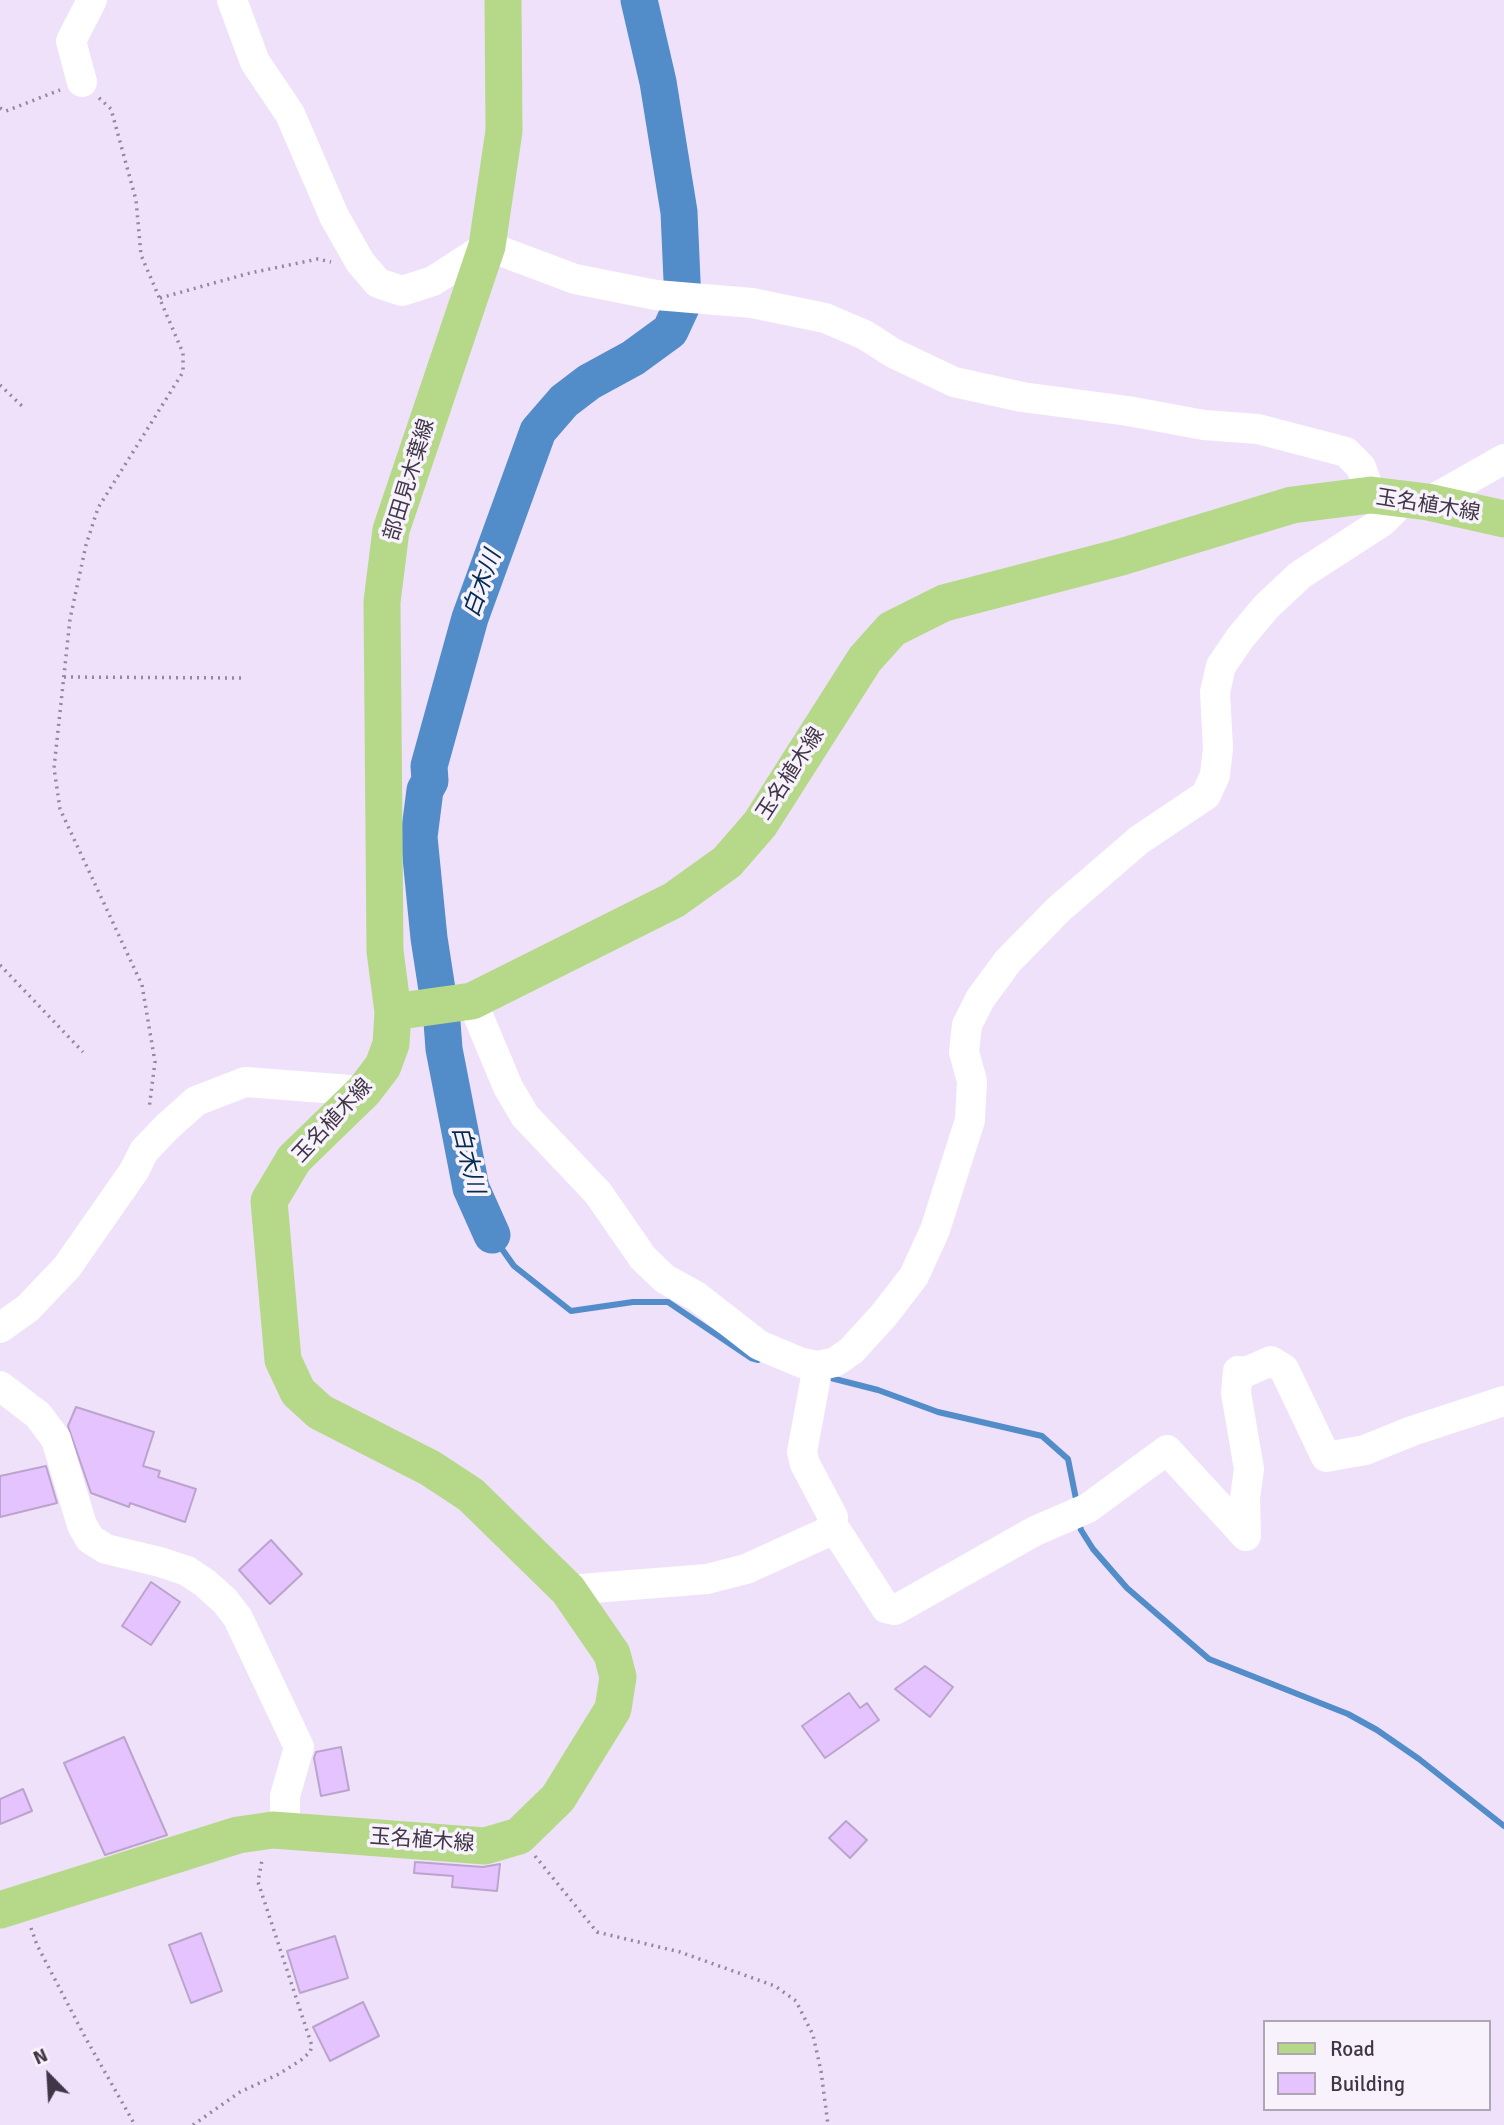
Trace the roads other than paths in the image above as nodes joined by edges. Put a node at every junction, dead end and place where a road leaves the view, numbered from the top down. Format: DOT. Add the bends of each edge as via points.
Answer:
graph roads {
  1 [pos="92,0"];
  2 [pos="232,0"];
  3 [pos="503,0"];
  4 [pos="82,82"];
  5 [pos="486,246"];
  6 [pos="1504,460"];
  7 [pos="1399,498"];
  8 [pos="1504,519"];
  9 [pos="438,1006"];
  10 [pos="365,1091"];
  11 [pos="0,1328"];
  12 [pos="815,1377"];
  13 [pos="0,1386"];
  14 [pos="1504,1401"];
  15 [pos="832,1530"];
  16 [pos="568,1590"];
  17 [pos="279,1830"];
  18 [pos="11,1907"];
  1 -- 4 [label="street" via="71,41"];
  2 -- 5 [label="street" via="255,62 290,114 334,216 360,262 378,283 402,291 433,281"];
  3 -- 5 [label="main road, 部田見木葉線" via="504,131"];
  5 -- 7 [label="street" via="575,279 656,295 752,303 825,318 954,382 1022,397 1258,429 1346,452"];
  5 -- 9 [label="main road, 部田見木葉線" via="391,530 382,602 385,951"];
  6 -- 7 [label="street"];
  7 -- 8 [label="main road, 玉名植木線"];
  7 -- 9 [label="main road, 玉名植木線" via="1292,505 1121,557 944,603 892,629 865,659 760,824 727,862 674,900"];
  7 -- 12 [label="street" via="1382,522 1300,575 1266,607 1221,666 1215,692 1215,775 1206,795 1139,840 1059,909 1008,961 980,999 967,1025 964,1052 972,1081 970,1121 930,1242 914,1276 884,1315 850,1351"];
  9 -- 10 [label="main road, 玉名植木線" via="391,1044 383,1066"];
  9 -- 12 [label="street" via="508,1087 525,1116 598,1193 643,1258 665,1279 713,1308 759,1345 802,1363"];
  10 -- 11 [label="street" via="245,1082 196,1101 144,1151 135,1171 67,1267 28,1308"];
  10 -- 16 [label="main road, 玉名植木線" via="294,1159 269,1201 283,1360 298,1392 320,1412 430,1468 471,1495"];
  12 -- 15 [label="street" via="802,1452 833,1517"];
  13 -- 17 [label="street" via="38,1415 56,1439 90,1539 106,1549 187,1571 225,1601 238,1618 299,1747"];
  14 -- 15 [label="street" via="1366,1450 1325,1457 1284,1369 1270,1361 1238,1371 1236,1393 1249,1469 1245,1536 1167,1450 1079,1512 1035,1531 895,1610 886,1608"];
  15 -- 16 [label="street" via="746,1569 707,1579"];
  16 -- 17 [label="main road, 玉名植木線" via="611,1654 618,1677 613,1709 558,1798 519,1836 485,1846"];
  17 -- 18 [label="main road, 玉名植木線" via="238,1835"];
}
